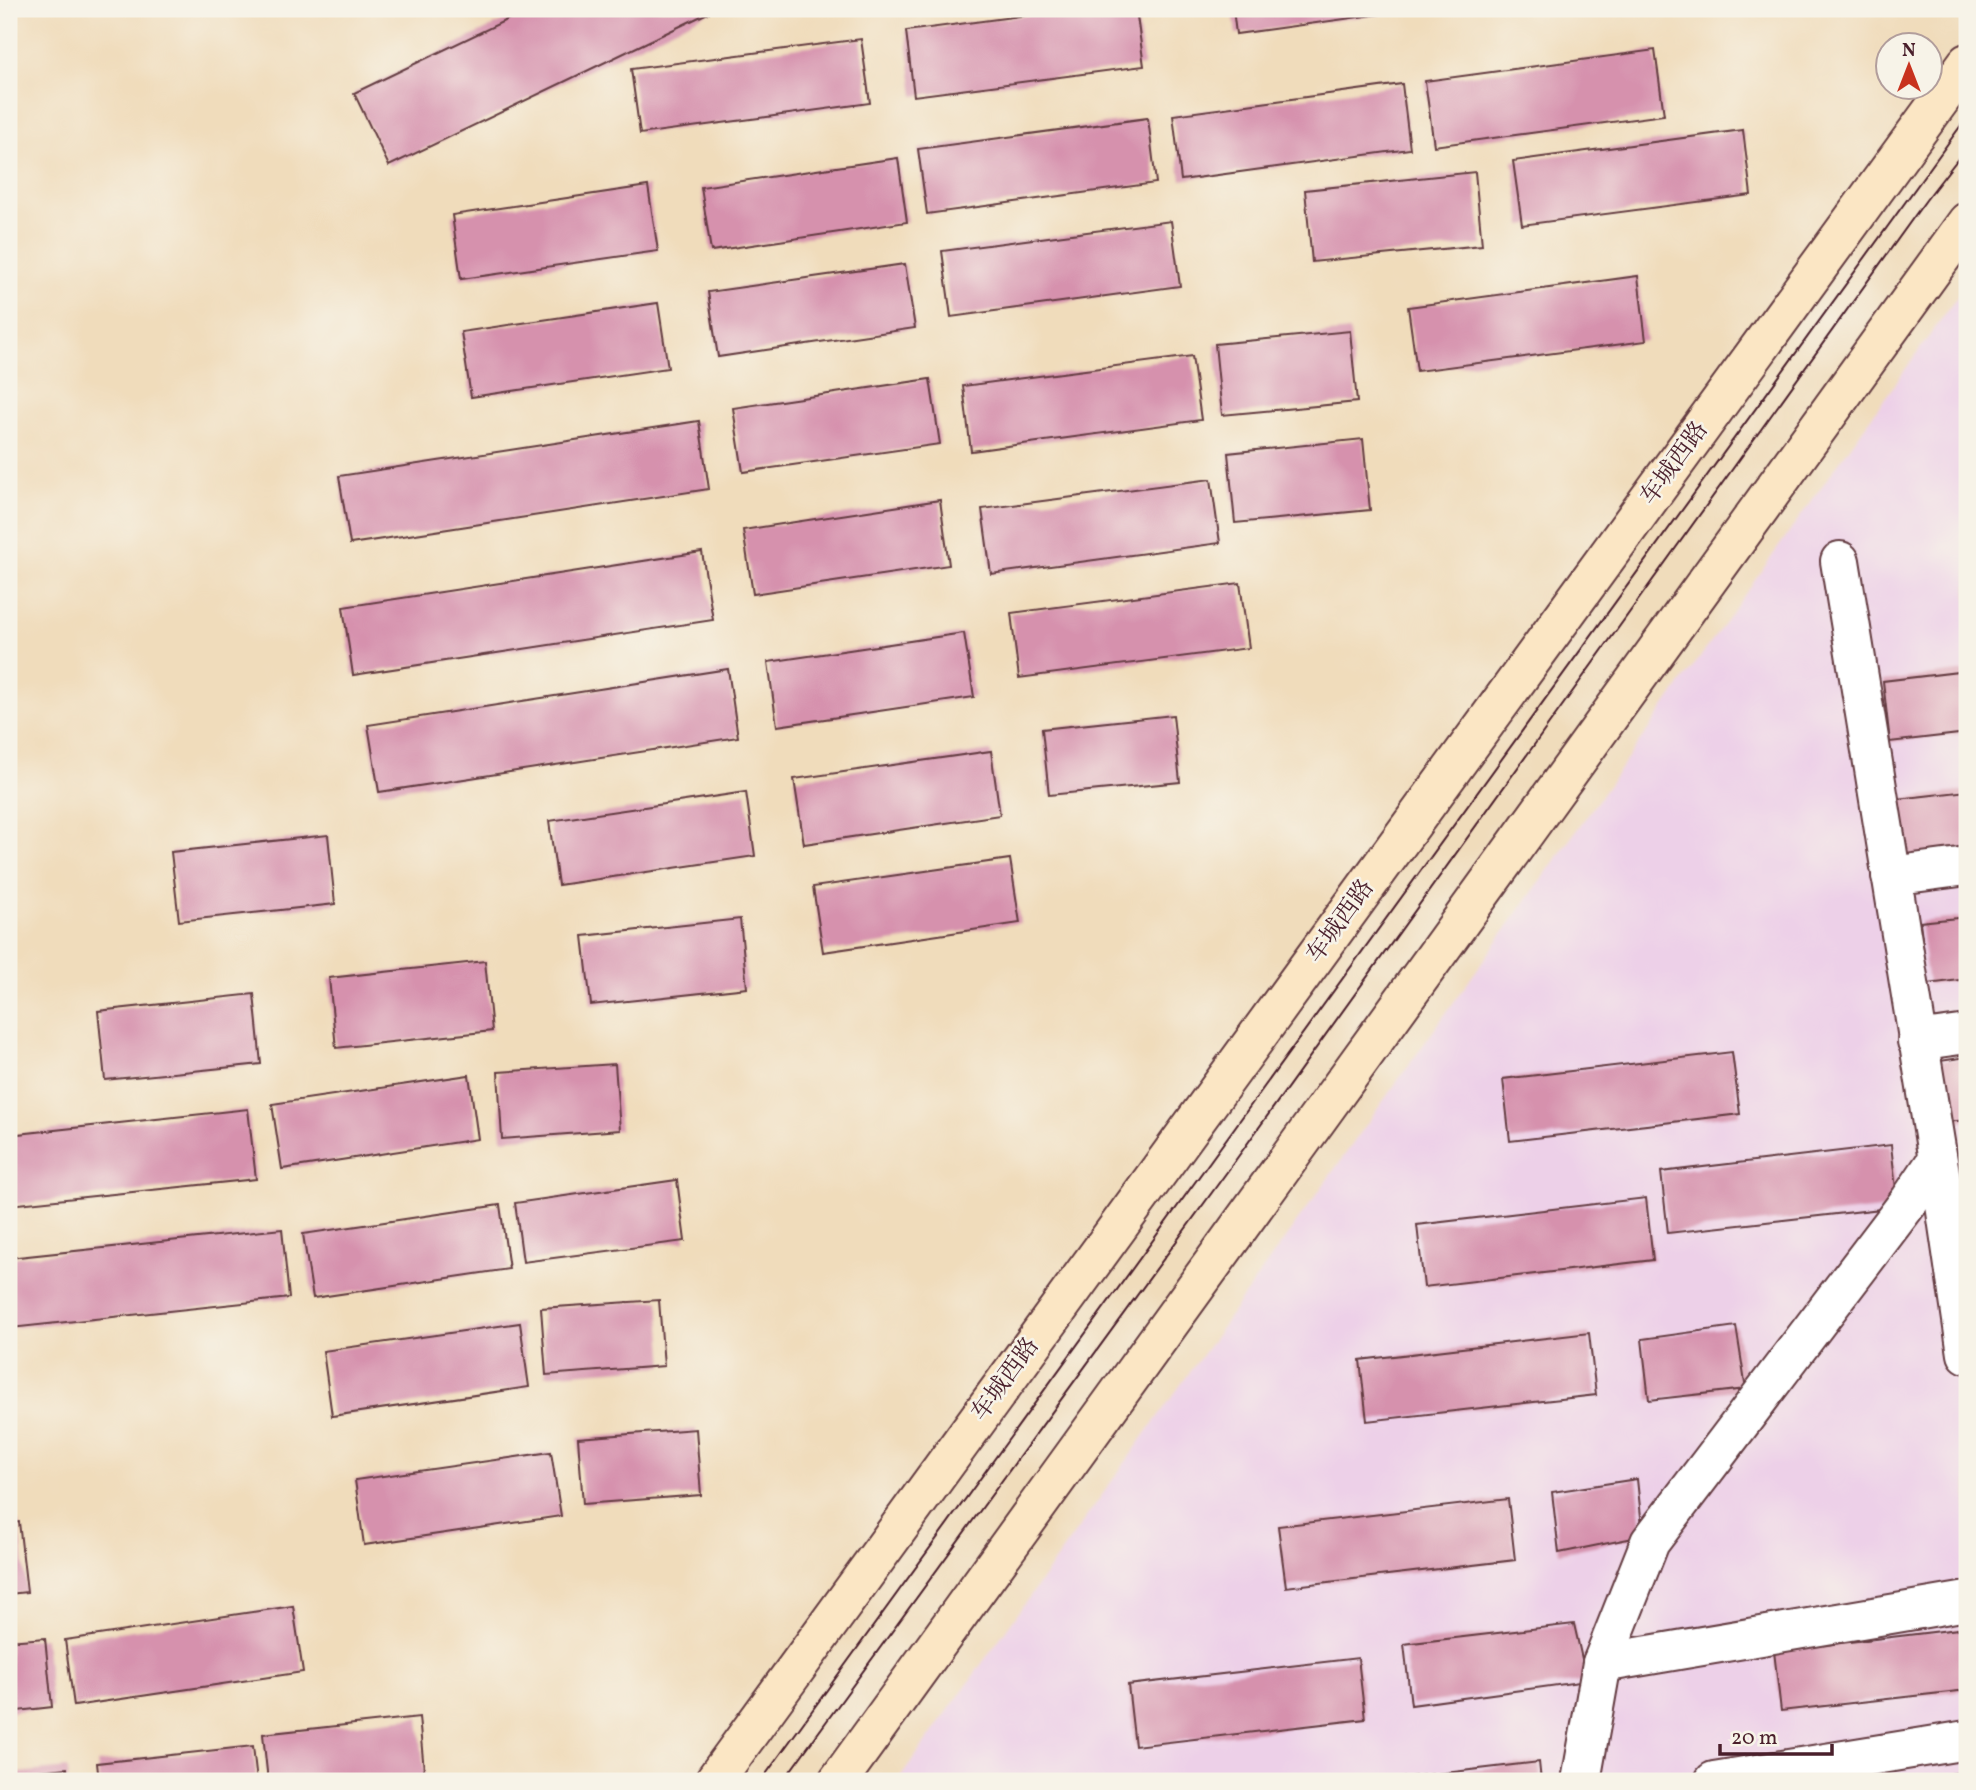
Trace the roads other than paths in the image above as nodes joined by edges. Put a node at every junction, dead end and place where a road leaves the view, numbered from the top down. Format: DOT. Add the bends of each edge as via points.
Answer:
graph roads {
  1 [pos="1967,63"];
  2 [pos="1967,222"];
  3 [pos="1840,561"];
  4 [pos="1967,866"];
  5 [pos="1891,876"];
  6 [pos="1967,1034"];
  7 [pos="1917,1041"];
  8 [pos="1949,1179"];
  9 [pos="1967,1354"];
  10 [pos="1967,1601"];
  11 [pos="1602,1663"];
  12 [pos="1967,1740"];
  13 [pos="714,1781"];
  14 [pos="838,1781"];
  15 [pos="1581,1781"];
  16 [pos="1714,1781"];
  1 -- 13 [label="main road, 车城西路"];
  2 -- 14 [label="main road"];
  3 -- 5 [label="street"];
  4 -- 5 [label="street"];
  5 -- 7 [label="street"];
  6 -- 7 [label="street"];
  7 -- 8 [label="street"];
  8 -- 9 [label="street"];
  8 -- 11 [label="street" via="1910,1200 1650,1542"];
  10 -- 11 [label="street"];
  11 -- 15 [label="street"];
  12 -- 16 [label="street"];
}
